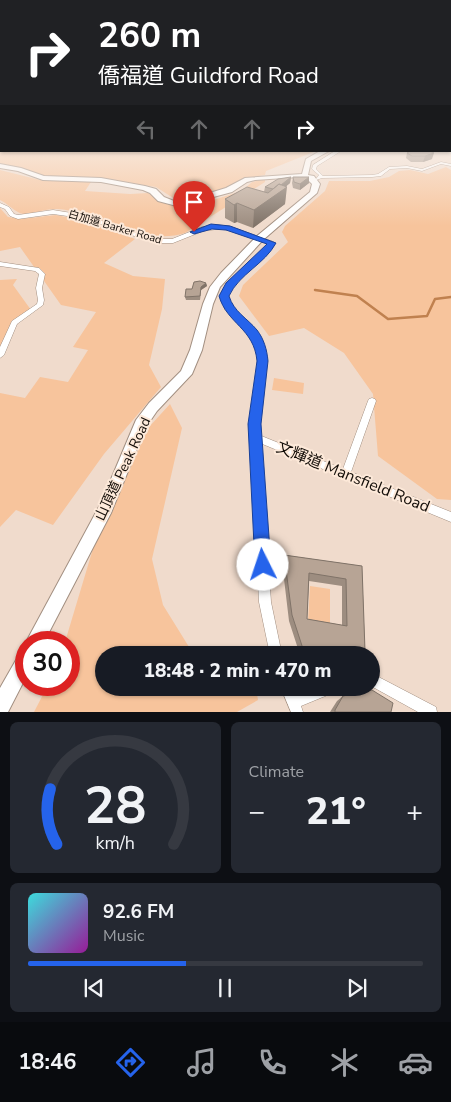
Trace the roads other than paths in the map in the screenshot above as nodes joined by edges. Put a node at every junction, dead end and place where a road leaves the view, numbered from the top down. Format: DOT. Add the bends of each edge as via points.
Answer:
graph roads {
  1 [pos="308,160"];
  2 [pos="324,160"];
  3 [pos="451,165"];
  4 [pos="0,166"];
  5 [pos="306,172"];
  6 [pos="321,177"];
  7 [pos="313,180"];
  8 [pos="0,206"];
  9 [pos="260,238"];
  10 [pos="0,264"];
  11 [pos="0,355"];
  12 [pos="372,400"];
  13 [pos="255,437"];
  14 [pos="346,474"];
  15 [pos="451,517"];
  16 [pos="41,631"];
  17 [pos="274,646"];
  18 [pos="15,679"];
  19 [pos="380,684"];
  20 [pos="316,696"];
  21 [pos="0,707"];
  22 [pos="296,707"];
  23 [pos="431,712"];
  1 -- 5 [label="main road"];
  2 -- 6 [label="street" via="314,169"];
  3 -- 6 [label="street" via="441,164 422,170 404,166 389,168 372,176"];
  4 -- 5 [label="main road" via="43,178 101,180 144,188 176,203 233,189 251,178"];
  5 -- 7 [label="main road"];
  6 -- 7 [label="street"];
  7 -- 9 [label="main road, 山頂道 Peak Road" via="316,187 313,193"];
  8 -- 9 [label="street, 白加道 Barker Road" via="18,217 55,212 90,218 158,242 173,241 214,227"];
  9 -- 13 [label="street" via="271,242 271,247 229,285 224,296 227,308 253,333 262,350"];
  9 -- 16 [label="main road, 山頂道 Peak Road" via="215,287 186,374 141,424 98,524"];
  10 -- 11 [label="street" via="37,269 42,274 41,303 14,324"];
  12 -- 14 [label="street"];
  13 -- 14 [label="street, 文輝道 Mansfield Road"];
  13 -- 17 [label="street" via="265,602"];
  14 -- 15 [label="street, 文輝道 Mansfield Road"];
  18 -- 21 [label="main road"];
  19 -- 23 [label="street"];
  20 -- 22 [label="street"];
}
